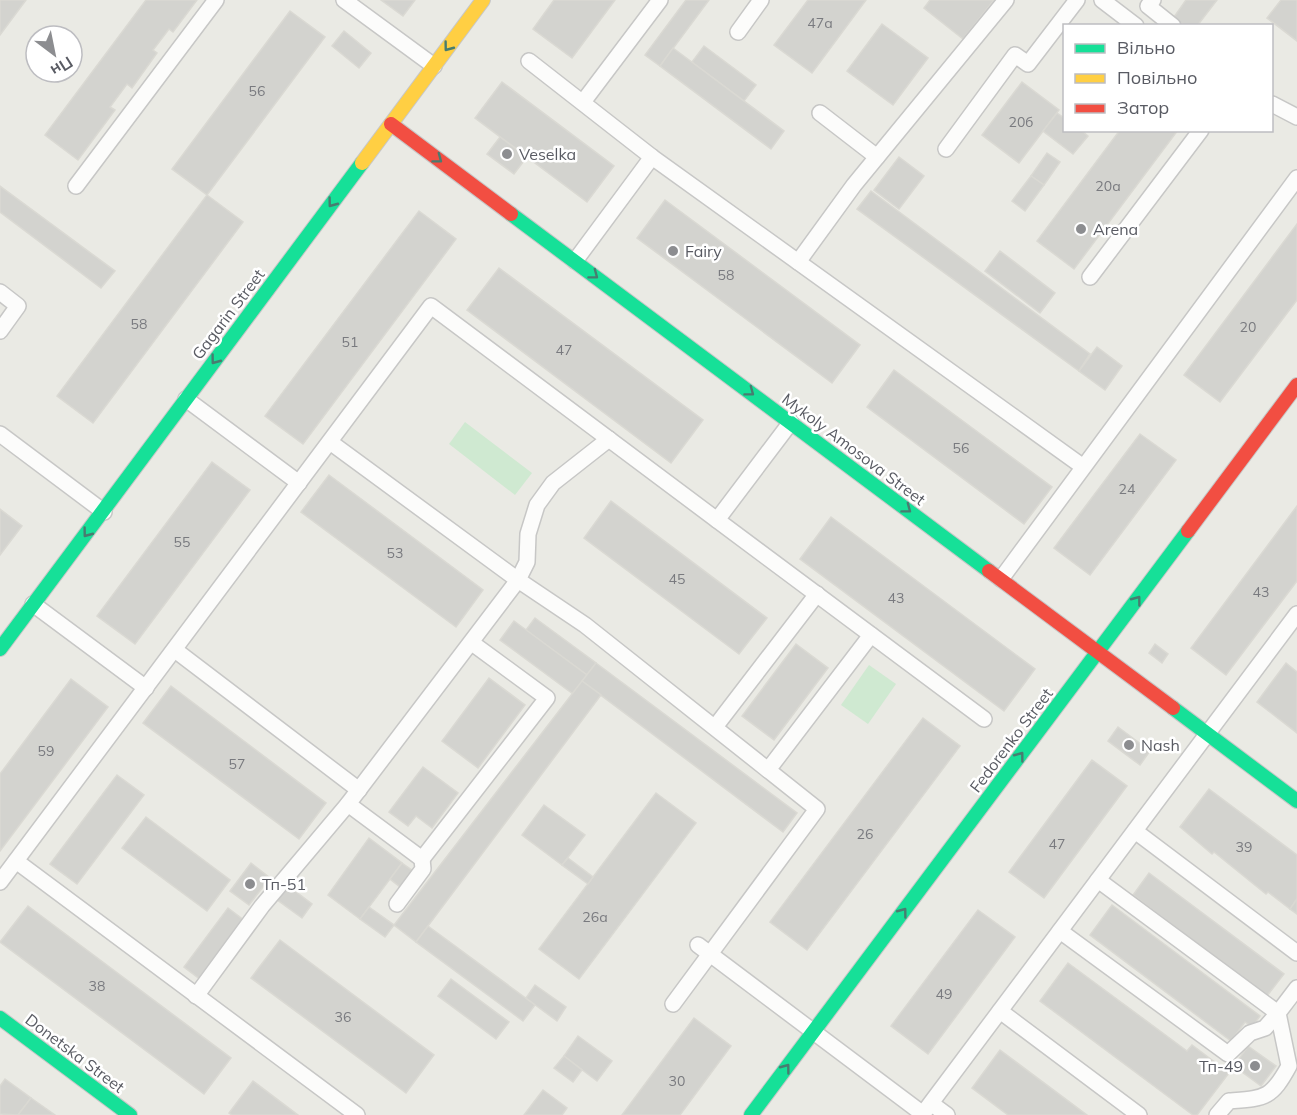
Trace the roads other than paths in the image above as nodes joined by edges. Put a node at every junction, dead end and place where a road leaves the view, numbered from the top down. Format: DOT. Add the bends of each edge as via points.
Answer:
graph roads {
  1 [pos="216,0"];
  2 [pos="344,0"];
  3 [pos="483,0"];
  4 [pos="660,0"];
  5 [pos="761,0"];
  6 [pos="1006,0"];
  7 [pos="1077,0"];
  8 [pos="1102,0"];
  9 [pos="1153,0"];
  10 [pos="1133,24"];
  11 [pos="1170,24"];
  12 [pos="738,32"];
  13 [pos="529,61"];
  14 [pos="434,66"];
  15 [pos="583,102"];
  16 [pos="1273,105"];
  17 [pos="820,113"];
  18 [pos="1297,117"];
  19 [pos="391,124"];
  20 [pos="1199,132"];
  21 [pos="946,149"];
  22 [pos="652,157"];
  23 [pos="877,157"];
  24 [pos="1297,178"];
  25 [pos="76,186"];
  26 [pos="575,261"];
  27 [pos="798,262"];
  28 [pos="1090,277"];
  29 [pos="0,292"];
  30 [pos="0,331"];
  31 [pos="1297,386"];
  32 [pos="186,399"];
  33 [pos="791,422"];
  34 [pos="0,434"];
  35 [pos="609,439"];
  36 [pos="330,442"];
  37 [pos="1082,466"];
  38 [pos="299,483"];
  39 [pos="104,512"];
  40 [pos="717,520"];
  41 [pos="1000,579"];
  42 [pos="518,580"];
  43 [pos="817,594"];
  44 [pos="33,604"];
  45 [pos="1296,617"];
  46 [pos="871,635"];
  47 [pos="472,643"];
  48 [pos="0,649"];
  49 [pos="174,650"];
  50 [pos="1098,652"];
  51 [pos="146,688"];
  52 [pos="984,719"];
  53 [pos="715,727"];
  54 [pos="1208,734"];
  55 [pos="768,770"];
  56 [pos="359,790"];
  57 [pos="1297,801"];
  58 [pos="348,804"];
  59 [pos="1135,831"];
  60 [pos="422,859"];
  61 [pos="16,861"];
  62 [pos="1098,880"];
  63 [pos="0,882"];
  64 [pos="397,904"];
  65 [pos="1060,931"];
  66 [pos="704,949"];
  67 [pos="1297,953"];
  68 [pos="1297,988"];
  69 [pos="196,996"];
  70 [pos="673,1004"];
  71 [pos="1000,1011"];
  72 [pos="1278,1013"];
  73 [pos="0,1018"];
  74 [pos="813,1032"];
  75 [pos="926,1111"];
  76 [pos="130,1115"];
  77 [pos="357,1115"];
  78 [pos="751,1115"];
  79 [pos="947,1115"];
  80 [pos="1139,1115"];
  81 [pos="1218,1115"];
  1 -- 25 [label="lane"];
  2 -- 14 [label="lane"];
  3 -- 14 [label="street, Gagarin Street, one-way"];
  4 -- 15 [label="lane"];
  5 -- 12 [label="lane"];
  6 -- 23 [label="lane"];
  7 -- 21 [label="lane" via="1028,64 1015,55"];
  8 -- 10 [label="lane"];
  9 -- 11 [label="lane" via="1148,6"];
  13 -- 15 [label="lane"];
  14 -- 19 [label="street, Gagarin Street"];
  15 -- 22 [label="lane"];
  16 -- 18 [label="lane"];
  17 -- 23 [label="lane"];
  19 -- 26 [label="street, Mykoly Amosova Street, one-way"];
  19 -- 32 [label="street, Gagarin Street, one-way"];
  20 -- 28 [label="lane"];
  22 -- 26 [label="lane"];
  22 -- 27 [label="lane"];
  23 -- 27 [label="lane"];
  24 -- 37 [label="lane"];
  26 -- 33 [label="street, Mykoly Amosova Street, one-way"];
  27 -- 37 [label="lane"];
  29 -- 30 [label="lane" via="18,306"];
  50 -- 31 [label="street, Fedorenko Street, one-way"];
  32 -- 38 [label="lane"];
  32 -- 39 [label="street, Gagarin Street"];
  33 -- 40 [label="lane"];
  33 -- 41 [label="street, Mykoly Amosova Street, one-way"];
  34 -- 39 [label="lane"];
  35 -- 36 [label="lane" via="431,306"];
  35 -- 40 [label="lane"];
  35 -- 42 [label="lane" via="553,483 537,506 528,534 527,562"];
  36 -- 38 [label="lane"];
  36 -- 42 [label="lane"];
  37 -- 41 [label="lane"];
  38 -- 49 [label="lane"];
  39 -- 44 [label="street, Gagarin Street, one-way"];
  40 -- 43 [label="lane"];
  41 -- 50 [label="street, Mykoly Amosova Street"];
  42 -- 47 [label="lane"];
  42 -- 53 [label="lane" via="585,626"];
  43 -- 46 [label="lane"];
  43 -- 53 [label="lane"];
  44 -- 48 [label="street, Gagarin Street"];
  44 -- 51 [label="lane"];
  45 -- 54 [label="lane"];
  46 -- 52 [label="lane"];
  46 -- 55 [label="lane"];
  47 -- 56 [label="lane"];
  47 -- 60 [label="lane" via="547,698"];
  49 -- 51 [label="lane"];
  49 -- 56 [label="lane"];
  50 -- 54 [label="street, Mykoly Amosova Street"];
  74 -- 50 [label="street, Fedorenko Street, one-way"];
  51 -- 61 [label="lane"];
  53 -- 55 [label="lane"];
  54 -- 57 [label="street, Mykoly Amosova Street"];
  54 -- 59 [label="lane"];
  55 -- 66 [label="lane" via="817,809"];
  56 -- 58 [label="lane"];
  58 -- 60 [label="lane"];
  58 -- 69 [label="lane" via="269,897"];
  59 -- 62 [label="lane"];
  59 -- 67 [label="lane"];
  60 -- 64 [label="lane" via="423,869"];
  61 -- 63 [label="lane"];
  61 -- 69 [label="lane"];
  62 -- 65 [label="lane"];
  62 -- 72 [label="lane"];
  65 -- 71 [label="lane"];
  65 -- 72 [label="lane" via="1228,1054 1250,1033 1265,1028"];
  66 -- 70 [label="lane"];
  66 -- 74 [label="lane"];
  68 -- 72 [label="lane"];
  69 -- 77 [label="lane"];
  71 -- 75 [label="lane"];
  71 -- 80 [label="lane"];
  72 -- 81 [label="lane" via="1289,1066 1279,1084 1264,1098 1229,1101"];
  73 -- 76 [label="street, Donetska Street"];
  74 -- 75 [label="lane"];
  78 -- 74 [label="street, Fedorenko Street, one-way"];
  75 -- 79 [label="lane"];
}
